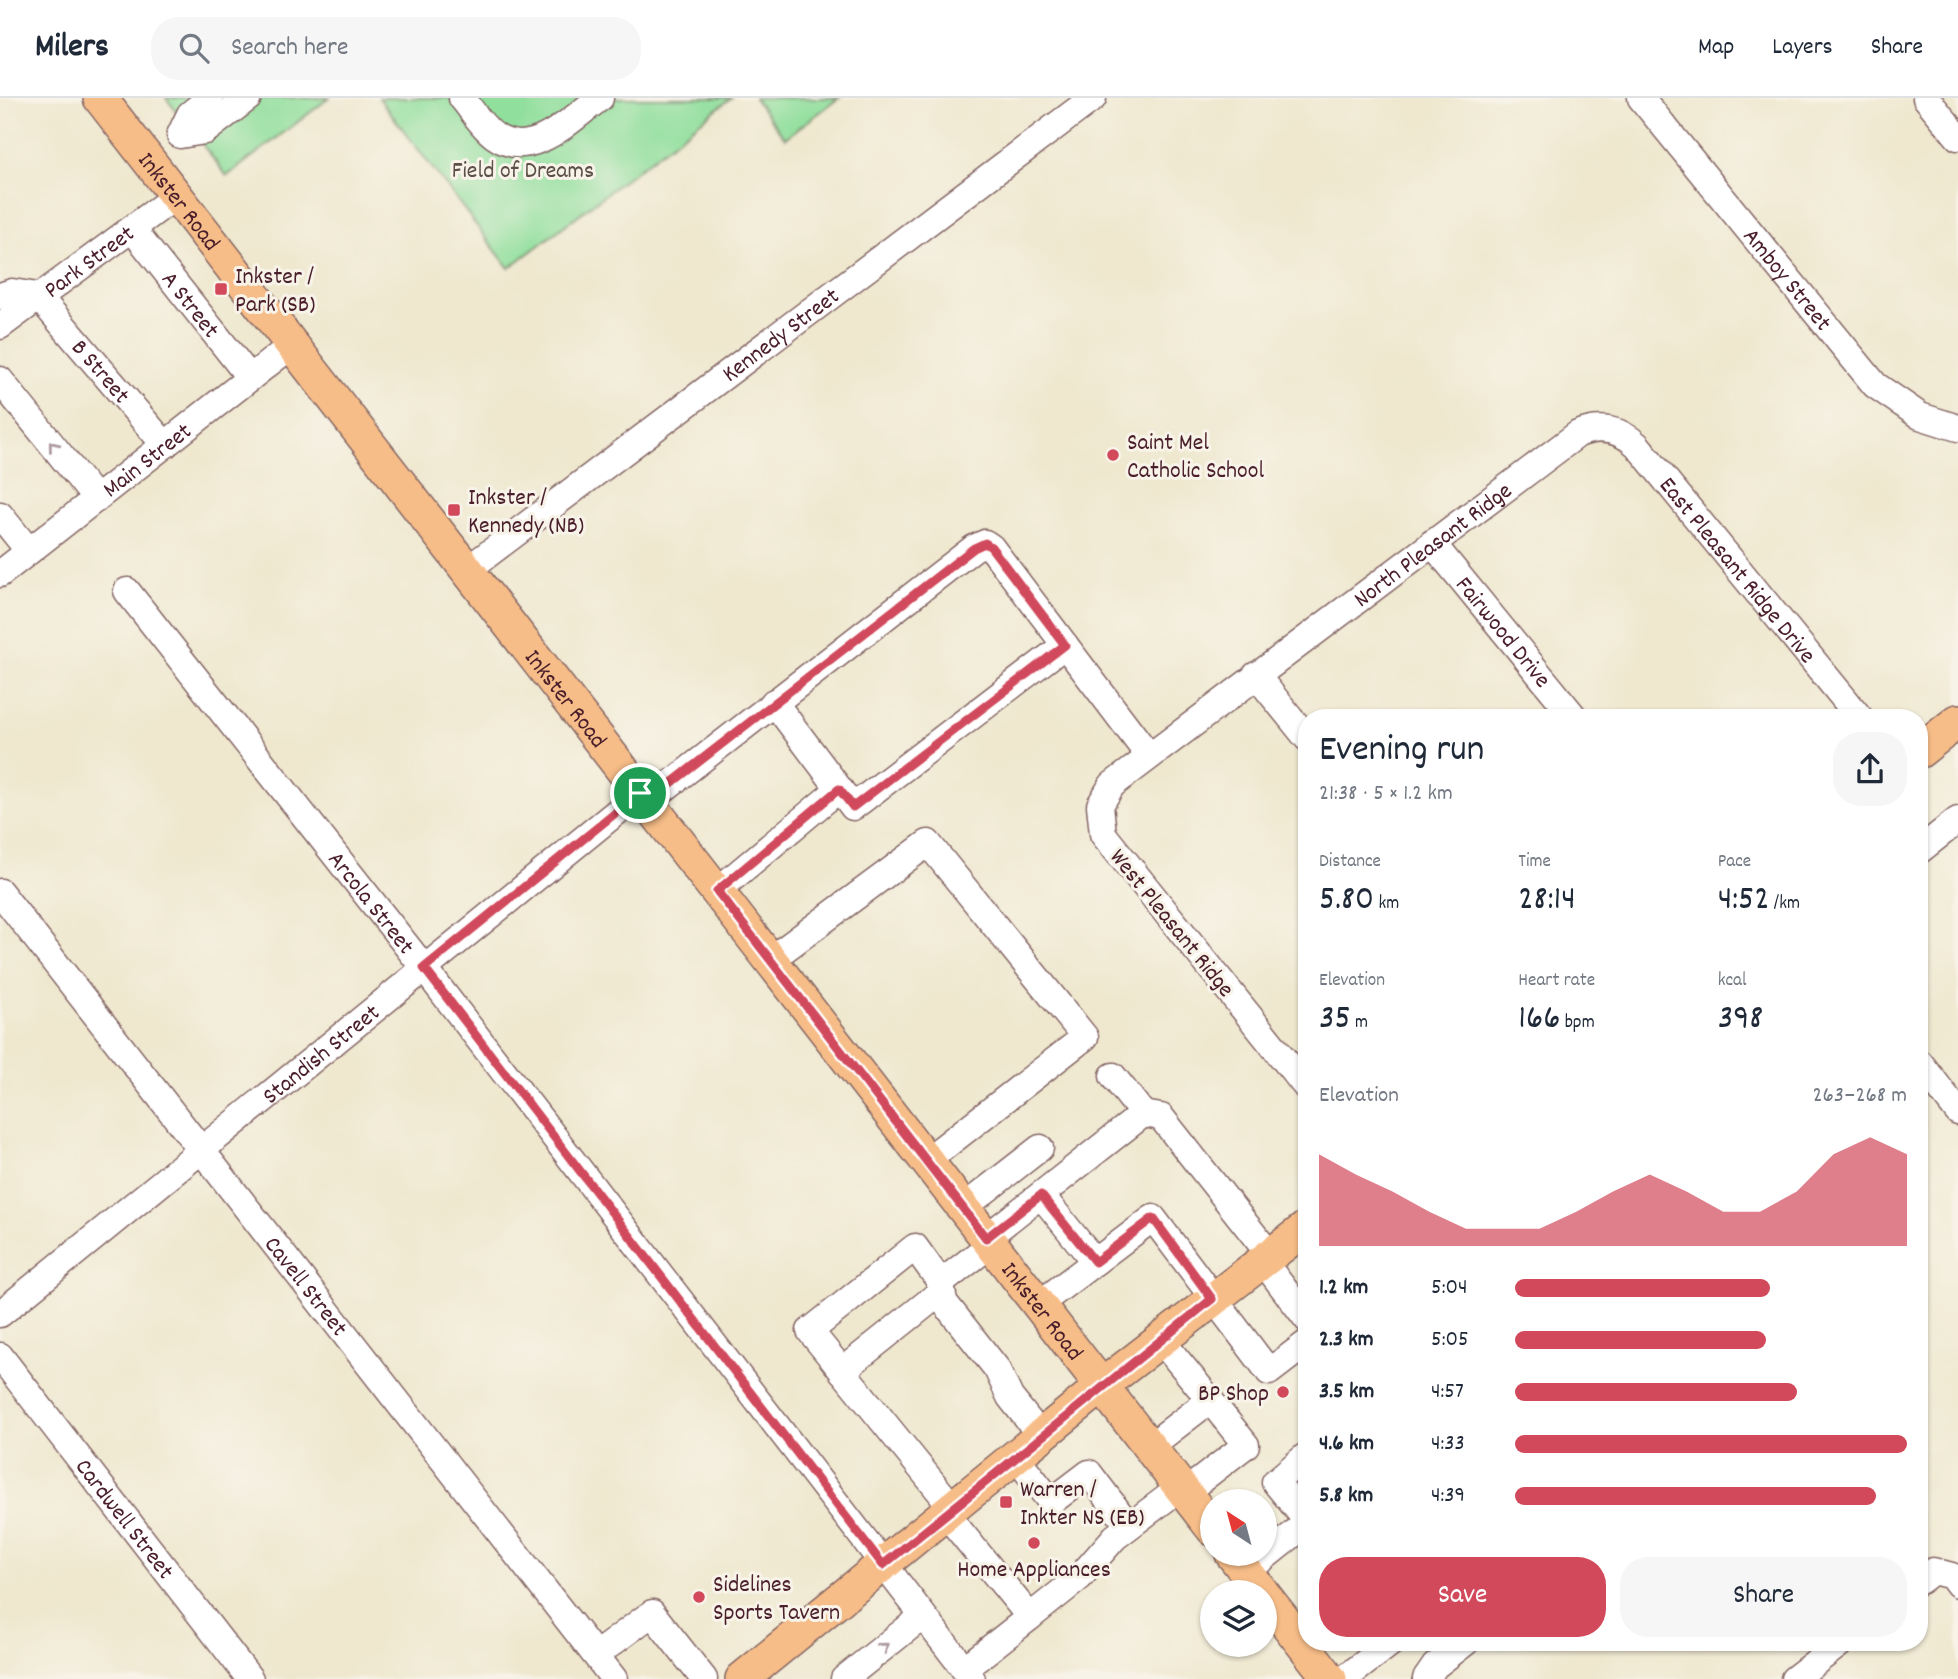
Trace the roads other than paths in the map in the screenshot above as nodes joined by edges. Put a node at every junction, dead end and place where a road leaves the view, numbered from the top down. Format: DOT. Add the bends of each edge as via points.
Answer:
graph roads {
  1 [pos="100,98"];
  2 [pos="210,98"];
  3 [pos="248,98"];
  4 [pos="462,98"];
  5 [pos="600,98"];
  6 [pos="1093,98"];
  7 [pos="1641,98"];
  8 [pos="1926,98"];
  9 [pos="180,135"];
  10 [pos="1958,137"];
  11 [pos="148,159"];
  12 [pos="176,196"];
  13 [pos="133,230"];
  14 [pos="0,296"];
  15 [pos="38,296"];
  16 [pos="0,326"];
  17 [pos="292,345"];
  18 [pos="250,378"];
  19 [pos="0,380"];
  20 [pos="1958,428"];
  21 [pos="1613,430"];
  22 [pos="165,445"];
  23 [pos="96,499"];
  24 [pos="0,516"];
  25 [pos="1432,543"];
  26 [pos="29,551"];
  27 [pos="467,570"];
  28 [pos="0,574"];
  29 [pos="127,591"];
  30 [pos="1065,645"];
  31 [pos="1256,676"];
  32 [pos="774,702"];
  33 [pos="1568,709"];
  34 [pos="1853,709"];
  35 [pos="1958,722"];
  36 [pos="1298,727"];
  37 [pos="1928,745"];
  38 [pos="1149,756"];
  39 [pos="839,789"];
  40 [pos="644,797"];
  41 [pos="1958,820"];
  42 [pos="1928,844"];
  43 [pos="717,891"];
  44 [pos="0,892"];
  45 [pos="770,960"];
  46 [pos="424,968"];
  47 [pos="1928,1073"];
  48 [pos="1113,1076"];
  49 [pos="1298,1077"];
  50 [pos="1958,1112"];
  51 [pos="1143,1114"];
  52 [pos="1040,1147"];
  53 [pos="202,1149"];
  54 [pos="926,1161"];
  55 [pos="1041,1195"];
  56 [pos="963,1208"];
  57 [pos="1298,1236"];
  58 [pos="988,1241"];
  59 [pos="1266,1258"];
  60 [pos="1095,1262"];
  61 [pos="942,1287"];
  62 [pos="1212,1299"];
  63 [pos="1038,1305"];
  64 [pos="1298,1306"];
  65 [pos="0,1314"];
  66 [pos="1160,1339"];
  67 [pos="1298,1350"];
  68 [pos="0,1356"];
  69 [pos="842,1371"];
  70 [pos="1102,1387"];
  71 [pos="1210,1400"];
  72 [pos="1041,1436"];
  73 [pos="1149,1447"];
  74 [pos="1016,1457"];
  75 [pos="1298,1463"];
  76 [pos="1182,1490"];
  77 [pos="950,1511"];
  78 [pos="1298,1511"];
  79 [pos="1200,1513"];
  80 [pos="1129,1526"];
  81 [pos="1298,1531"];
  82 [pos="883,1565"];
  83 [pos="1928,1575"];
  84 [pos="1251,1579"];
  85 [pos="1958,1584"];
  86 [pos="923,1616"];
  87 [pos="1030,1617"];
  88 [pos="1298,1638"];
  89 [pos="1308,1651"];
  90 [pos="1380,1651"];
  91 [pos="1454,1651"];
  92 [pos="1830,1651"];
  93 [pos="596,1655"];
  94 [pos="968,1674"];
  95 [pos="250,1679"];
  96 [pos="614,1679"];
  97 [pos="704,1679"];
  98 [pos="742,1679"];
  99 [pos="844,1679"];
  100 [pos="1330,1679"];
  101 [pos="1344,1679"];
  102 [pos="1426,1679"];
  103 [pos="1794,1679"];
  1 -- 11 [label="main road, Inkster Road"];
  2 -- 9 [label="street" via="190,114"];
  3 -- 9 [label="street" via="205,131"];
  4 -- 5 [label="street" via="494,135 515,145 533,144"];
  6 -- 27 [label="street, Kennedy Street"];
  7 -- 20 [label="street, Amboy Street" via="1875,385 1920,416"];
  8 -- 10 [label="street"];
  9 -- 11 [label="street"];
  11 -- 12 [label="main road, Inkster Road"];
  12 -- 13 [label="street, Park Street"];
  12 -- 17 [label="main road, Inkster Road"];
  13 -- 15 [label="street, Park Street"];
  13 -- 18 [label="street, A Street"];
  14 -- 15 [label="street" via="12,292"];
  15 -- 16 [label="street, Park Street"];
  15 -- 22 [label="street, B Street"];
  17 -- 18 [label="street, Main Street"];
  17 -- 27 [label="main road, Inkster Road"];
  18 -- 22 [label="street, Main Street"];
  23 -- 19 [label="street, one-way"];
  21 -- 25 [label="street, North Pleasant Ridge" via="1578,434"];
  21 -- 34 [label="street, East Pleasant Ridge Drive" via="1637,445"];
  22 -- 23 [label="street, Main Street"];
  23 -- 26 [label="street, Main Street"];
  24 -- 26 [label="street"];
  25 -- 31 [label="street, North Pleasant Ridge"];
  25 -- 33 [label="street, Fairwood Drive"];
  26 -- 28 [label="street, Main Street"];
  27 -- 40 [label="main road, Inkster Road"];
  29 -- 46 [label="street, Arcola Street"];
  30 -- 32 [label="street, Standish Street" via="985,543"];
  30 -- 38 [label="street"];
  30 -- 39 [label="street" via="853,807"];
  31 -- 36 [label="street"];
  31 -- 38 [label="street, North Pleasant Ridge"];
  32 -- 39 [label="street"];
  32 -- 40 [label="street, Standish Street"];
  35 -- 37 [label="main road"];
  38 -- 49 [label="street, West Pleasant Ridge" via="1104,794 1099,815 1103,835"];
  39 -- 43 [label="street"];
  40 -- 43 [label="main road, Inkster Road"];
  40 -- 46 [label="street, Standish Street"];
  41 -- 42 [label="street"];
  43 -- 45 [label="main road, Inkster Road"];
  44 -- 53 [label="street, Cavell Street"];
  45 -- 54 [label="main road, Inkster Road"];
  45 -- 54 [label="street" via="928,843 1085,1037"];
  46 -- 53 [label="street, Standish Street"];
  46 -- 82 [label="street, Arcola Street"];
  47 -- 50 [label="street"];
  48 -- 51 [label="street"];
  51 -- 55 [label="street"];
  51 -- 59 [label="street" via="1161,1117"];
  52 -- 56 [label="street"];
  53 -- 65 [label="street, Standish Street"];
  53 -- 93 [label="street, Cavell Street"];
  54 -- 56 [label="main road, Inkster Road"];
  55 -- 58 [label="street"];
  55 -- 60 [label="street"];
  56 -- 58 [label="main road, Inkster Road"];
  57 -- 59 [label="main road"];
  58 -- 61 [label="street"];
  58 -- 63 [label="main road, Inkster Road"];
  59 -- 62 [label="main road"];
  59 -- 64 [label="street"];
  60 -- 62 [label="street" via="1153,1218"];
  60 -- 63 [label="street"];
  61 -- 69 [label="street"];
  61 -- 69 [label="street" via="915,1248 810,1331"];
  61 -- 72 [label="street" via="944,1302 997,1369 1010,1397"];
  62 -- 66 [label="main road"];
  62 -- 67 [label="street" via="1269,1371"];
  63 -- 70 [label="main road, Inkster Road"];
  66 -- 70 [label="main road"];
  66 -- 71 [label="street"];
  68 -- 95 [label="street, Cardwell Street"];
  69 -- 77 [label="street"];
  70 -- 72 [label="main road"];
  70 -- 73 [label="main road, Inkster Road"];
  71 -- 73 [label="street"];
  71 -- 76 [label="street" via="1246,1445"];
  72 -- 74 [label="main road"];
  73 -- 76 [label="main road, Inkster Road"];
  74 -- 77 [label="main road"];
  74 -- 80 [label="street" via="1051,1502 1089,1473"];
  75 -- 78 [label="street" via="1275,1482"];
  76 -- 79 [label="main road, Inkster Road"];
  76 -- 80 [label="street"];
  77 -- 82 [label="main road"];
  77 -- 87 [label="street"];
  80 -- 87 [label="street" via="1080,1577"];
  81 -- 84 [label="street"];
  82 -- 86 [label="street, Arcola Street"];
  82 -- 98 [label="main road"];
  83 -- 85 [label="street" via="1933,1571 1951,1576"];
  84 -- 88 [label="main road"];
  86 -- 94 [label="street, Arcola Street"];
  99 -- 86 [label="street, one-way"];
  87 -- 94 [label="street"];
  89 -- 100 [label="main road"];
  90 -- 101 [label="street"];
  91 -- 102 [label="street"];
  92 -- 103 [label="street"];
  93 -- 96 [label="street, Cavell Street"];
  93 -- 97 [label="street" via="652,1613"];
}
